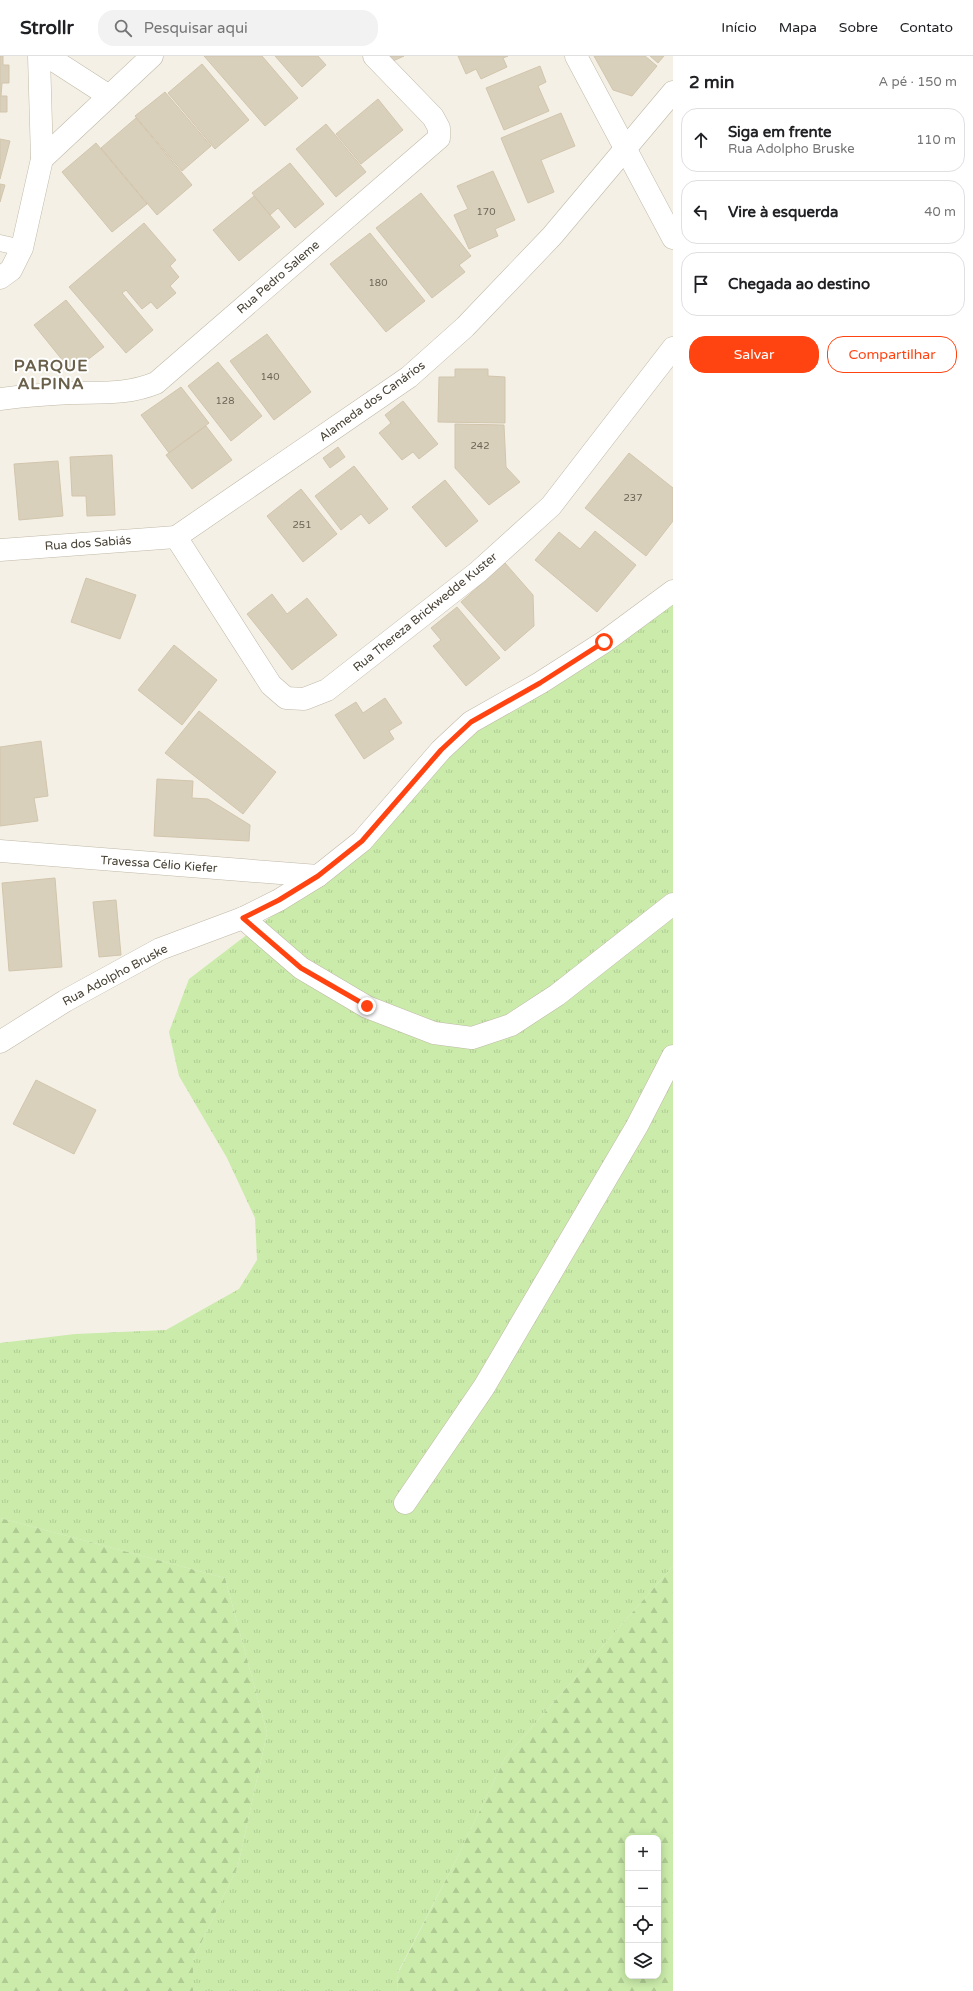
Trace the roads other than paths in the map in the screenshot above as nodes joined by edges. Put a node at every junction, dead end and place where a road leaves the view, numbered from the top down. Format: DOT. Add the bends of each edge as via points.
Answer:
graph roads {
  1 [pos="39,56"];
  2 [pos="47,56"];
  3 [pos="152,56"];
  4 [pos="374,56"];
  5 [pos="576,56"];
  6 [pos="673,92"];
  7 [pos="109,96"];
  8 [pos="626,149"];
  9 [pos="42,160"];
  10 [pos="673,238"];
  11 [pos="0,243"];
  12 [pos="22,248"];
  13 [pos="0,278"];
  14 [pos="673,348"];
  15 [pos="0,399"];
  16 [pos="176,537"];
  17 [pos="0,550"];
  18 [pos="673,591"];
  19 [pos="0,851"];
  20 [pos="318,876"];
  21 [pos="673,904"];
  22 [pos="243,918"];
  23 [pos="0,1042"];
  24 [pos="673,1056"];
  25 [pos="405,1503"];
  1 -- 9 [label="street"];
  2 -- 7 [label="street"];
  3 -- 7 [label="street"];
  4 -- 15 [label="street, Rua Pedro Saleme" via="433,117 439,128 439,138 156,384 139,390 112,393 71,393"];
  5 -- 8 [label="street"];
  6 -- 8 [label="street, Alameda dos Canários"];
  7 -- 9 [label="street"];
  8 -- 10 [label="street"];
  8 -- 16 [label="street, Alameda dos Canários" via="552,236 465,327 409,377"];
  9 -- 12 [label="street"];
  11 -- 12 [label="lane"];
  12 -- 13 [label="street" via="11,270"];
  14 -- 16 [label="street, Rua Thereza Brickwedde Kuster" via="551,506 478,572 327,690 304,699 286,698 271,685"];
  16 -- 17 [label="street, Rua dos Sabiás"];
  18 -- 20 [label="street, Rua Adolpho Bruske" via="604,642 540,683 471,722 441,750 362,841"];
  19 -- 20 [label="street, Travessa Célio Kiefer"];
  20 -- 22 [label="street, Rua Adolpho Bruske"];
  21 -- 22 [label="street" via="557,995 511,1025 472,1038 434,1033 367,1006 301,968"];
  22 -- 23 [label="street, Rua Adolpho Bruske" via="160,949 66,1001"];
  24 -- 25 [label="street" via="637,1126 484,1388"];
}
